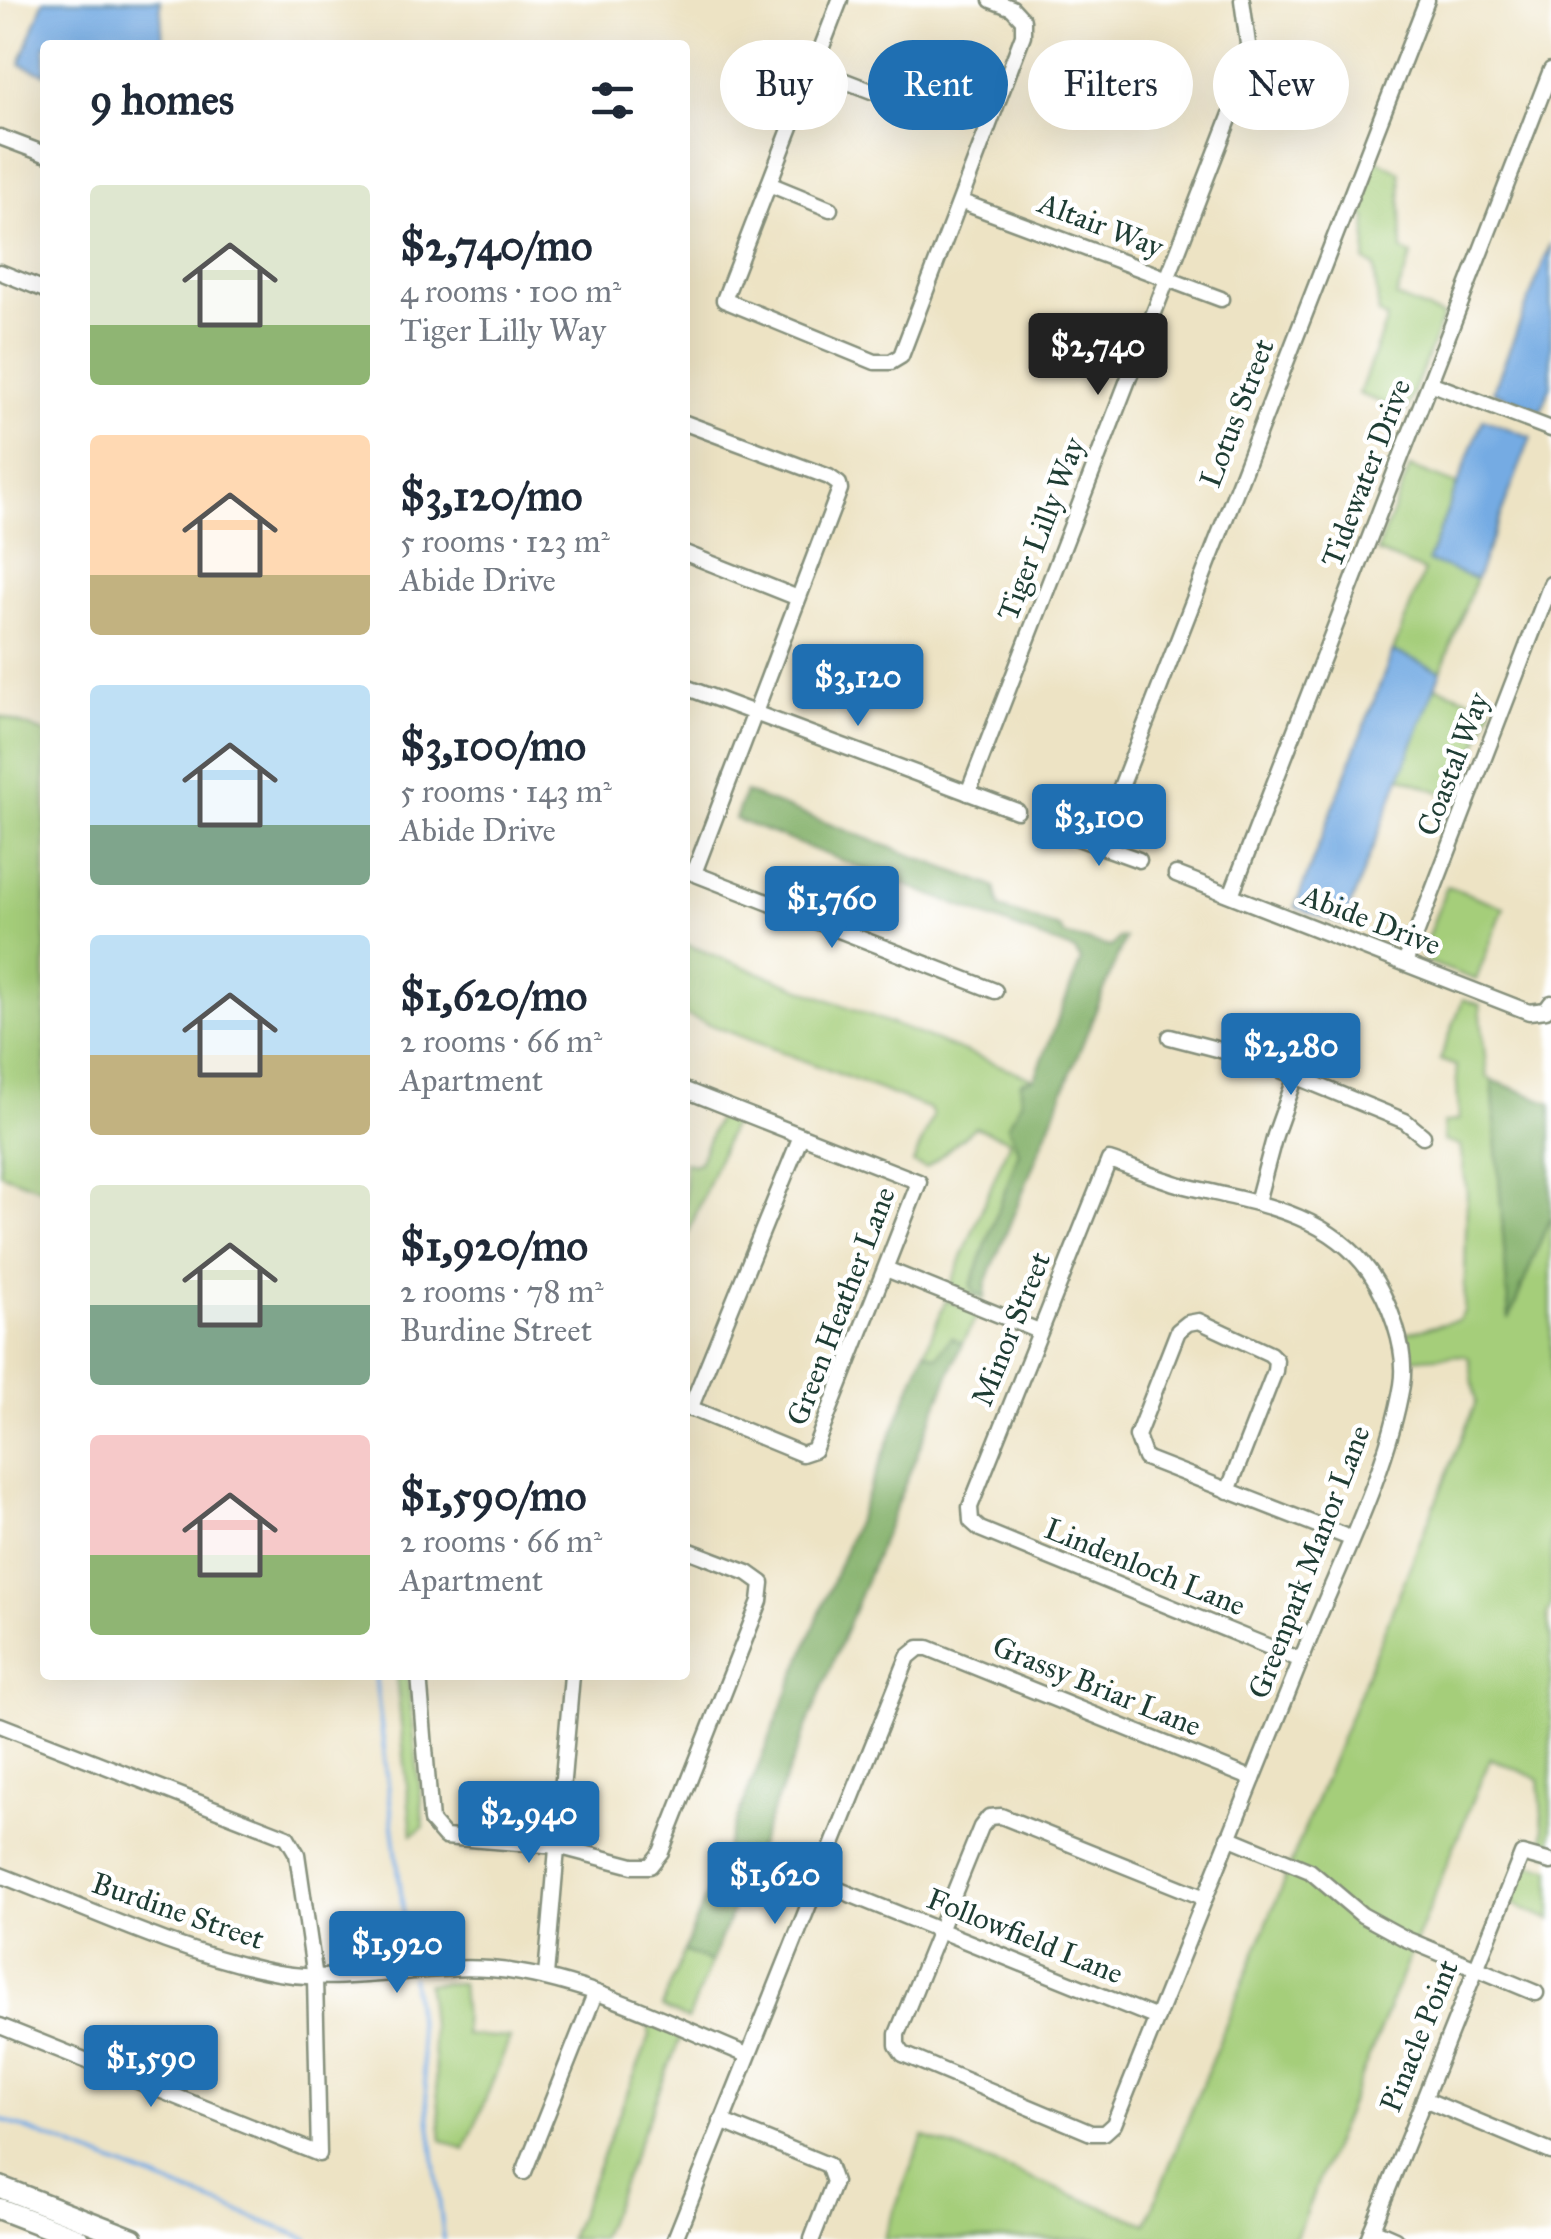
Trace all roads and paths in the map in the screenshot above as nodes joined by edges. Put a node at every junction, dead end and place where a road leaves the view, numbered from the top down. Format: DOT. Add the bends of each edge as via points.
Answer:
graph roads {
  1 [pos="840,0"];
  2 [pos="991,0"];
  3 [pos="1242,0"];
  4 [pos="1427,0"];
  5 [pos="825,40"];
  6 [pos="1551,70"];
  7 [pos="790,130"];
  8 [pos="0,137"];
  9 [pos="40,152"];
  10 [pos="769,184"];
  11 [pos="962,202"];
  12 [pos="830,209"];
  13 [pos="0,272"];
  14 [pos="1168,279"];
  15 [pos="40,288"];
  16 [pos="1221,299"];
  17 [pos="1430,383"];
  18 [pos="690,425"];
  19 [pos="1551,429"];
  20 [pos="690,556"];
  21 [pos="1551,584"];
  22 [pos="798,598"];
  23 [pos="690,689"];
  24 [pos="754,714"];
  25 [pos="968,792"];
  26 [pos="1017,811"];
  27 [pos="1075,837"];
  28 [pos="1098,846"];
  29 [pos="1138,860"];
  30 [pos="690,872"];
  31 [pos="1176,874"];
  32 [pos="1230,895"];
  33 [pos="1406,964"];
  34 [pos="995,991"];
  35 [pos="1548,1007"];
  36 [pos="1170,1037"];
  37 [pos="1296,1076"];
  38 [pos="690,1092"];
  39 [pos="801,1136"];
  40 [pos="1423,1136"];
  41 [pos="1110,1160"];
  42 [pos="1257,1202"];
  43 [pos="886,1269"];
  44 [pos="1038,1331"];
  45 [pos="690,1403"];
  46 [pos="690,1409"];
  47 [pos="1228,1490"];
  48 [pos="971,1521"];
  49 [pos="1350,1538"];
  50 [pos="690,1551"];
  51 [pos="1301,1660"];
  52 [pos="419,1680"];
  53 [pos="572,1680"];
  54 [pos="0,1725"];
  55 [pos="1253,1779"];
  56 [pos="1228,1837"];
  57 [pos="556,1846"];
  58 [pos="1551,1862"];
  59 [pos="0,1875"];
  60 [pos="817,1881"];
  61 [pos="1205,1898"];
  62 [pos="939,1930"];
  63 [pos="1475,1969"];
  64 [pos="546,1976"];
  65 [pos="315,1978"];
  66 [pos="1536,1993"];
  67 [pos="595,1994"];
  68 [pos="1156,2018"];
  69 [pos="0,2026"];
  70 [pos="747,2055"];
  71 [pos="1424,2098"];
  72 [pos="721,2120"];
  73 [pos="1551,2152"];
  74 [pos="524,2172"];
  75 [pos="0,2187"];
  76 [pos="0,2209"];
  77 [pos="1370,2234"];
  78 [pos="78,2239"];
  79 [pos="133,2239"];
  80 [pos="675,2239"];
  81 [pos="812,2239"];
  82 [pos="1394,2239"];
  1 -- 5 [label="street"];
  2 -- 11 [label="street" via="1023,20 1023,36"];
  3 -- 14 [label="street, Tiger Lilly Way" via="1248,30 1244,76"];
  4 -- 28 [label="street, Lotus Street"];
  6 -- 17 [label="street, Tidewater Drive"];
  7 -- 10 [label="street"];
  8 -- 9 [label="street"];
  10 -- 11 [label="street" via="724,300 875,362 901,356"];
  10 -- 12 [label="street"];
  11 -- 14 [label="street, Altair Way"];
  13 -- 15 [label="street"];
  14 -- 16 [label="street, Altair Way"];
  14 -- 25 [label="street, Tiger Lilly Way"];
  17 -- 19 [label="street"];
  17 -- 32 [label="street, Tidewater Drive"];
  18 -- 22 [label="street" via="839,484"];
  20 -- 22 [label="street"];
  21 -- 33 [label="street, Coastal Way"];
  22 -- 24 [label="street"];
  23 -- 24 [label="street"];
  24 -- 25 [label="street"];
  24 -- 30 [label="street"];
  25 -- 26 [label="street"];
  27 -- 28 [label="street"];
  28 -- 29 [label="street"];
  30 -- 34 [label="street"];
  31 -- 32 [label="street, Abide Drive"];
  32 -- 33 [label="street, Abide Drive"];
  33 -- 35 [label="street, Abide Drive" via="1529,1012"];
  36 -- 37 [label="street"];
  37 -- 40 [label="street" via="1405,1121"];
  37 -- 42 [label="street"];
  38 -- 39 [label="street"];
  39 -- 43 [label="street, Green Heather Lane" via="920,1182"];
  39 -- 45 [label="street"];
  41 -- 42 [label="street, Greenpark Manor Lane"];
  41 -- 44 [label="street, Minor Street"];
  42 -- 49 [label="street, Greenpark Manor Lane" via="1338,1238 1368,1271 1395,1320 1403,1381 1387,1447"];
  43 -- 44 [label="street"];
  43 -- 46 [label="street, Green Heather Lane" via="814,1450 802,1454"];
  44 -- 48 [label="street, Minor Street" via="970,1507"];
  47 -- 47 [label="street" via="1146,1458 1137,1436 1178,1330 1199,1320 1276,1360"];
  47 -- 49 [label="street"];
  48 -- 51 [label="street, Lindenloch Lane"];
  49 -- 51 [label="street, Greenpark Manor Lane"];
  50 -- 57 [label="street" via="762,1584 661,1852 650,1866 633,1866"];
  51 -- 55 [label="street, Greenpark Manor Lane"];
  52 -- 57 [label="street" via="430,1822 445,1837"];
  53 -- 57 [label="street"];
  54 -- 65 [label="street" via="287,1837 297,1854"];
  55 -- 56 [label="street, Greenpark Manor Lane"];
  55 -- 60 [label="street, Grassy Briar Lane" via="919,1648 908,1657"];
  56 -- 61 [label="street, Greenpark Manor Lane"];
  56 -- 63 [label="street" via="1310,1872 1362,1915"];
  57 -- 64 [label="street"];
  58 -- 63 [label="street, Pinacle Point" via="1522,1854"];
  59 -- 65 [label="street, Burdine Street" via="199,1952"];
  60 -- 62 [label="street, Followfield Lane"];
  60 -- 70 [label="street"];
  61 -- 62 [label="street" via="990,1817"];
  61 -- 68 [label="street, Greenpark Manor Lane"];
  62 -- 68 [label="street, Followfield Lane"];
  62 -- 68 [label="street, Greenpark Manor Lane" via="897,2034 902,2054 1092,2133 1114,2124"];
  63 -- 66 [label="street"];
  63 -- 71 [label="street, Pinacle Point"];
  64 -- 65 [label="street, Burdine Street" via="484,1969"];
  64 -- 67 [label="street, Burdine Street"];
  65 -- 69 [label="street" via="319,2154"];
  67 -- 70 [label="street, Burdine Street"];
  67 -- 74 [label="street"];
  70 -- 72 [label="street"];
  71 -- 73 [label="street"];
  71 -- 77 [label="street, Pinacle Point"];
  72 -- 80 [label="street"];
  72 -- 81 [label="street" via="828,2165 834,2182"];
  75 -- 79 [label="highway"];
  76 -- 78 [label="highway"];
  77 -- 82 [label="street"];
}
